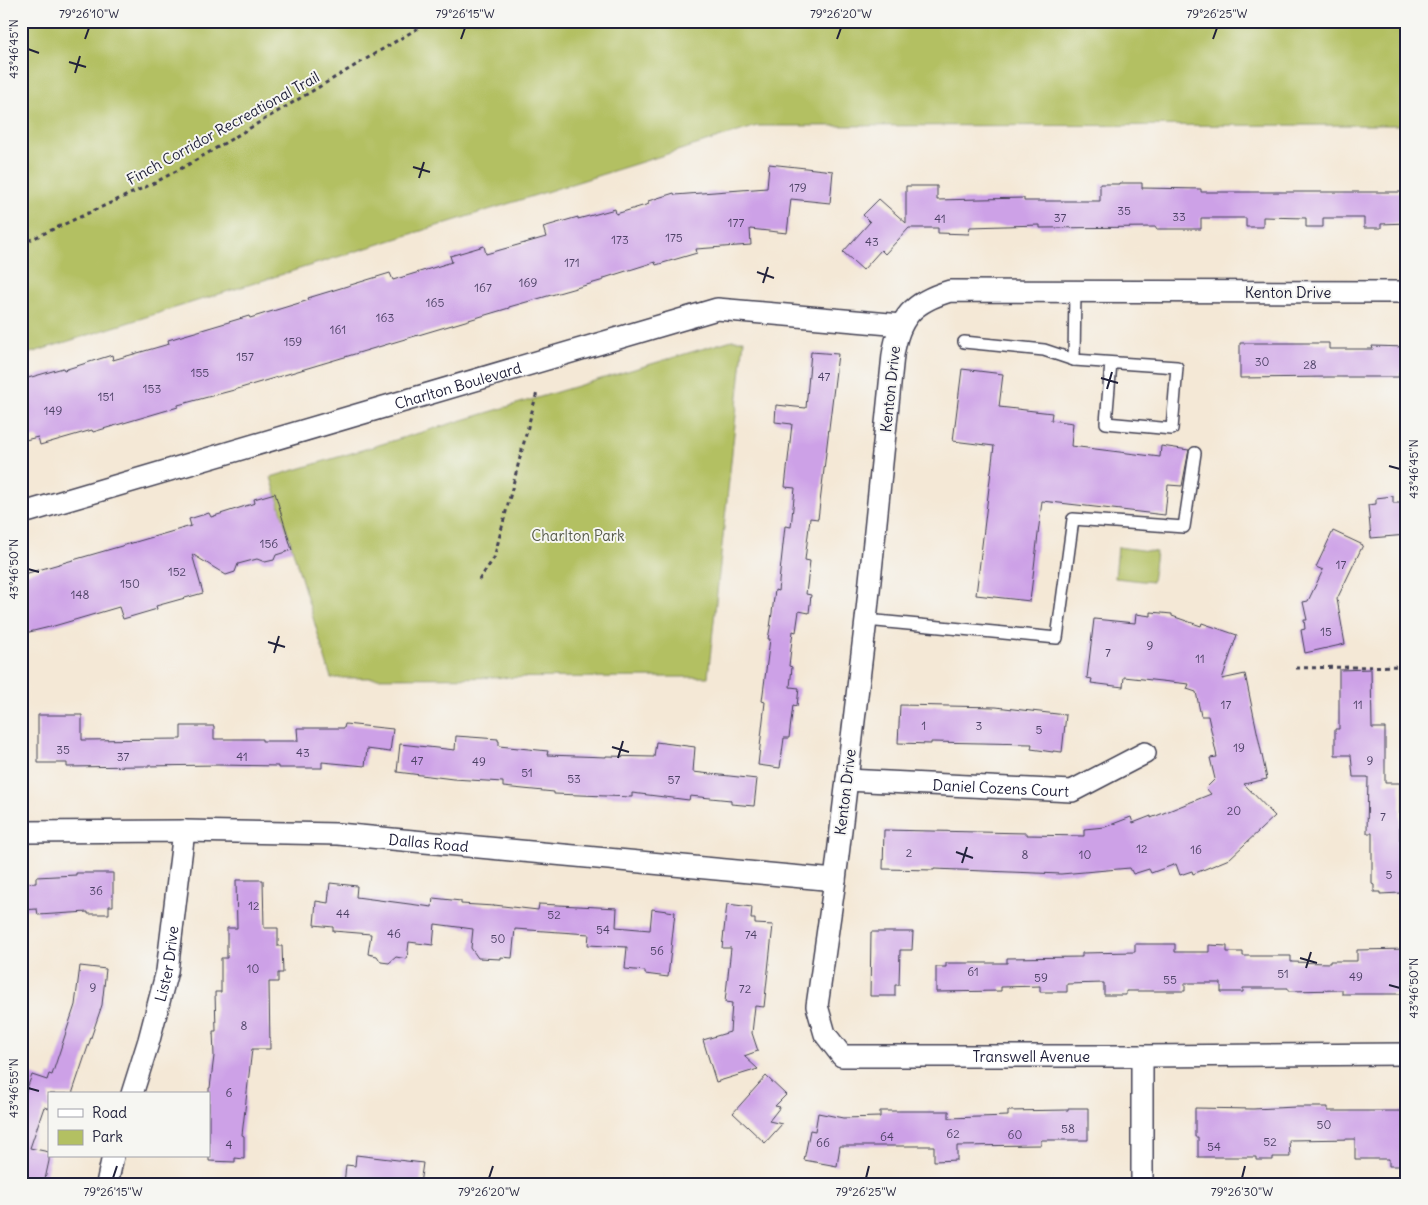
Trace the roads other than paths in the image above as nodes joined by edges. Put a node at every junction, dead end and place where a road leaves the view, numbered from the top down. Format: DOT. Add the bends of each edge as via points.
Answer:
graph roads {
  1 [pos="1075,291"];
  2 [pos="1407,292"];
  3 [pos="901,325"];
  4 [pos="964,342"];
  5 [pos="1074,360"];
  6 [pos="1111,363"];
  7 [pos="1195,453"];
  8 [pos="21,512"];
  9 [pos="866,620"];
  10 [pos="1145,753"];
  11 [pos="847,780"];
  12 [pos="184,831"];
  13 [pos="21,832"];
  14 [pos="834,880"];
  15 [pos="1407,1054"];
  16 [pos="1142,1056"];
  17 [pos="133,1092"];
  18 [pos="113,1158"];
  19 [pos="107,1184"];
  20 [pos="1142,1184"];
  1 -- 2 [label="street, Kenton Drive"];
  1 -- 3 [label="street, Kenton Drive" via="950,291 932,296 913,308"];
  1 -- 5 [label="lane"];
  3 -- 8 [label="street, Charlton Boulevard" via="718,310"];
  3 -- 9 [label="street, Kenton Drive" via="892,355"];
  4 -- 5 [label="lane" via="1044,350"];
  5 -- 6 [label="lane"];
  6 -- 6 [label="lane" via="1177,367 1172,429 1106,423"];
  7 -- 9 [label="lane" via="1184,527 1073,519 1058,638"];
  9 -- 11 [label="street, Kenton Drive"];
  10 -- 11 [label="street, Daniel Cozens Court" via="1072,791"];
  11 -- 14 [label="street, Kenton Drive"];
  12 -- 13 [label="street, Dallas Road"];
  12 -- 14 [label="street, Dallas Road" via="338,834"];
  12 -- 17 [label="street, Lister Drive" via="167,972"];
  14 -- 16 [label="street, Transwell Avenue" via="817,1006 825,1034 842,1056"];
  15 -- 16 [label="street, Transwell Avenue"];
  16 -- 20 [label="street"];
  18 -- 19 [label="street"];
}
